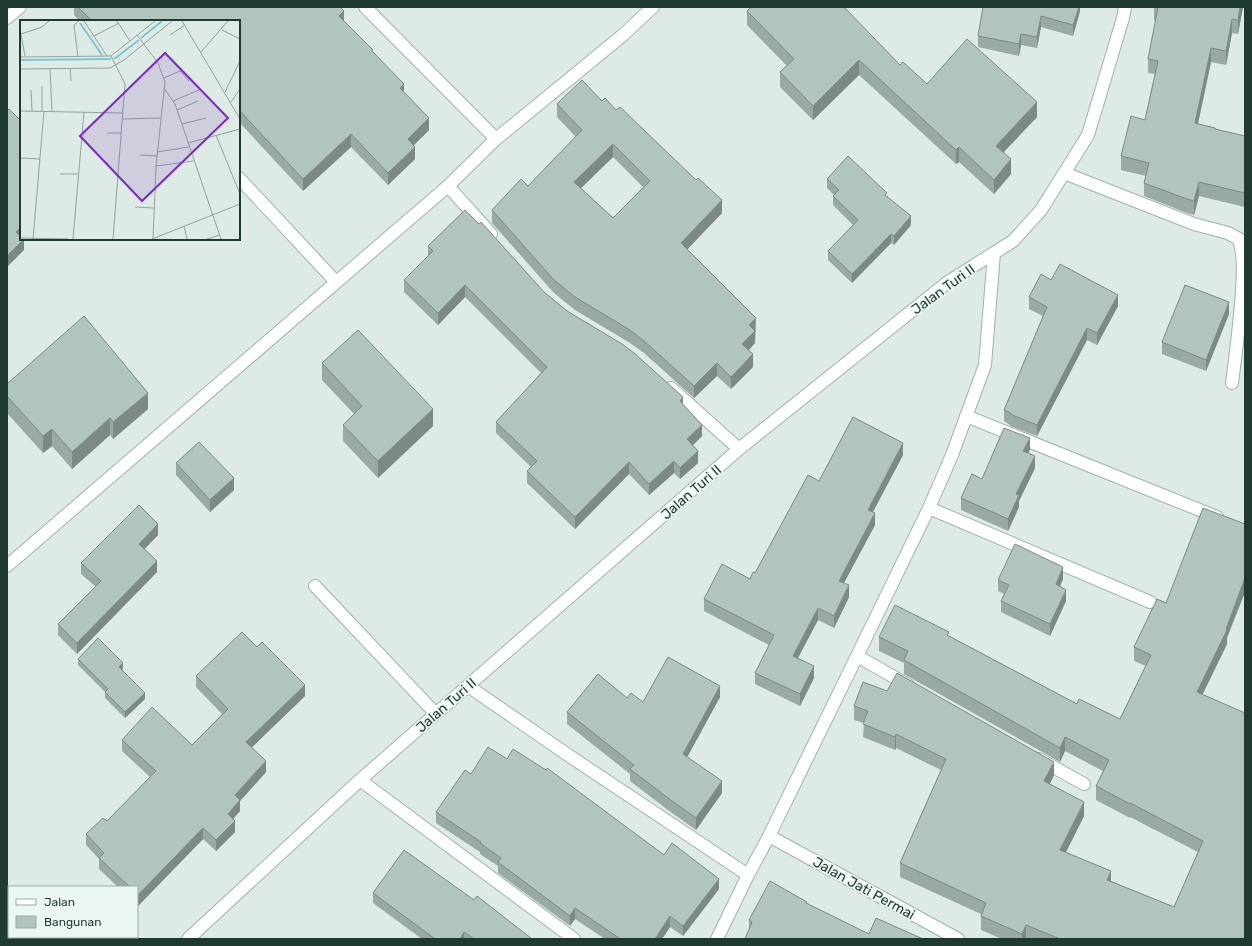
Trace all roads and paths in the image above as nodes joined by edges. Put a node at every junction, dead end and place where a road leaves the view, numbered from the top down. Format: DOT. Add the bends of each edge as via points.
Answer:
graph roads {
  1 [pos="20,7"];
  2 [pos="365,7"];
  3 [pos="653,7"];
  4 [pos="1125,7"];
  5 [pos="7,18"];
  6 [pos="496,139"];
  7 [pos="1064,173"];
  8 [pos="240,179"];
  9 [pos="448,186"];
  10 [pos="501,245"];
  11 [pos="994,253"];
  12 [pos="336,282"];
  13 [pos="661,379"];
  14 [pos="1232,383"];
  15 [pos="966,416"];
  16 [pos="739,450"];
  17 [pos="929,508"];
  18 [pos="1225,520"];
  19 [pos="7,566"];
  20 [pos="315,586"];
  21 [pos="1150,602"];
  22 [pos="857,656"];
  23 [pos="468,686"];
  24 [pos="919,691"];
  25 [pos="436,714"];
  26 [pos="1029,753"];
  27 [pos="360,780"];
  28 [pos="1084,784"];
  29 [pos="769,836"];
  30 [pos="748,875"];
  31 [pos="188,939"];
  32 [pos="574,939"];
  33 [pos="717,939"];
  34 [pos="958,939"];
  1 -- 5 [label="street"];
  2 -- 6 [label="street"];
  3 -- 6 [label="street"];
  4 -- 7 [label="street, Jalan Turi II" via="1088,135"];
  6 -- 9 [label="street"];
  7 -- 11 [label="street, Jalan Turi II" via="1041,210 1013,241"];
  7 -- 14 [label="street" via="1239,239 1243,266 1240,326"];
  8 -- 12 [label="street"];
  9 -- 10 [label="street"];
  9 -- 12 [label="street"];
  11 -- 15 [label="street" via="985,365"];
  11 -- 16 [label="street, Jalan Turi II" via="948,282"];
  12 -- 19 [label="street"];
  13 -- 16 [label="street"];
  15 -- 17 [label="street"];
  15 -- 18 [label="street"];
  16 -- 23 [label="street, Jalan Turi II"];
  17 -- 21 [label="street"];
  17 -- 22 [label="street"];
  20 -- 25 [label="street"];
  22 -- 24 [label="street"];
  22 -- 29 [label="street"];
  23 -- 25 [label="street, Jalan Turi II"];
  23 -- 30 [label="street"];
  25 -- 27 [label="street, Jalan Turi II"];
  26 -- 28 [label="street"];
  27 -- 31 [label="street, Jalan Turi II"];
  27 -- 32 [label="street"];
  29 -- 30 [label="street"];
  29 -- 34 [label="street, Jalan Jati Permai"];
  30 -- 33 [label="street"];
}
